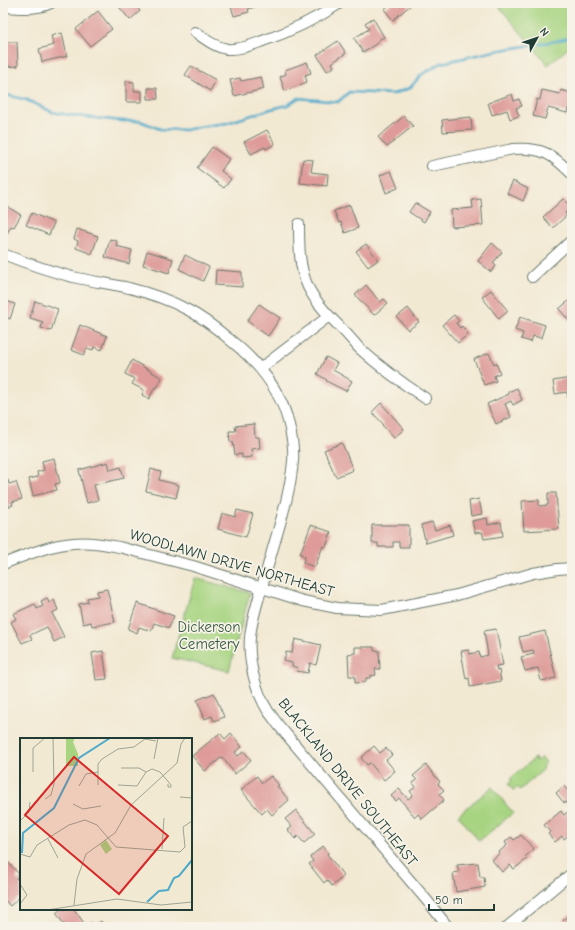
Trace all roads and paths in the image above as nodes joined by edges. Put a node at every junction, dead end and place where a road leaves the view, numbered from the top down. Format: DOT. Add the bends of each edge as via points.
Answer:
graph roads {
  1 [pos="51,3"];
  2 [pos="340,3"];
  3 [pos="3,7"];
  4 [pos="195,32"];
  5 [pos="432,166"];
  6 [pos="572,174"];
  7 [pos="299,224"];
  8 [pos="572,240"];
  9 [pos="3,254"];
  10 [pos="532,277"];
  11 [pos="329,316"];
  12 [pos="261,368"];
  13 [pos="425,398"];
  14 [pos="3,564"];
  15 [pos="572,568"];
  16 [pos="262,588"];
  17 [pos="572,873"];
  18 [pos="448,927"];
  19 [pos="507,927"];
  1 -- 3 [label="street" via="28,9"];
  2 -- 4 [label="street" via="299,27 245,47 227,49"];
  5 -- 6 [label="street" via="529,148 550,155"];
  7 -- 11 [label="street" via="299,250 308,287"];
  8 -- 10 [label="street"];
  9 -- 12 [label="street, BLACKLAND DRIVE SOUTHEAST" via="67,275 158,297 188,310 236,344"];
  11 -- 12 [label="street"];
  11 -- 13 [label="street" via="373,360"];
  12 -- 16 [label="street, BLACKLAND DRIVE SOUTHEAST" via="272,383 287,415 293,460 286,503"];
  14 -- 16 [label="street, WOODLAWN DRIVE NORTHEAST" via="54,546 74,542 96,543 120,546"];
  15 -- 16 [label="street, WOODLAWN DRIVE NORTHEAST" via="533,573 457,595 382,610 337,608 302,601"];
  16 -- 18 [label="street, BLACKLAND DRIVE SOUTHEAST" via="250,637 251,660 254,680 268,710"];
  17 -- 19 [label="street"];
}
